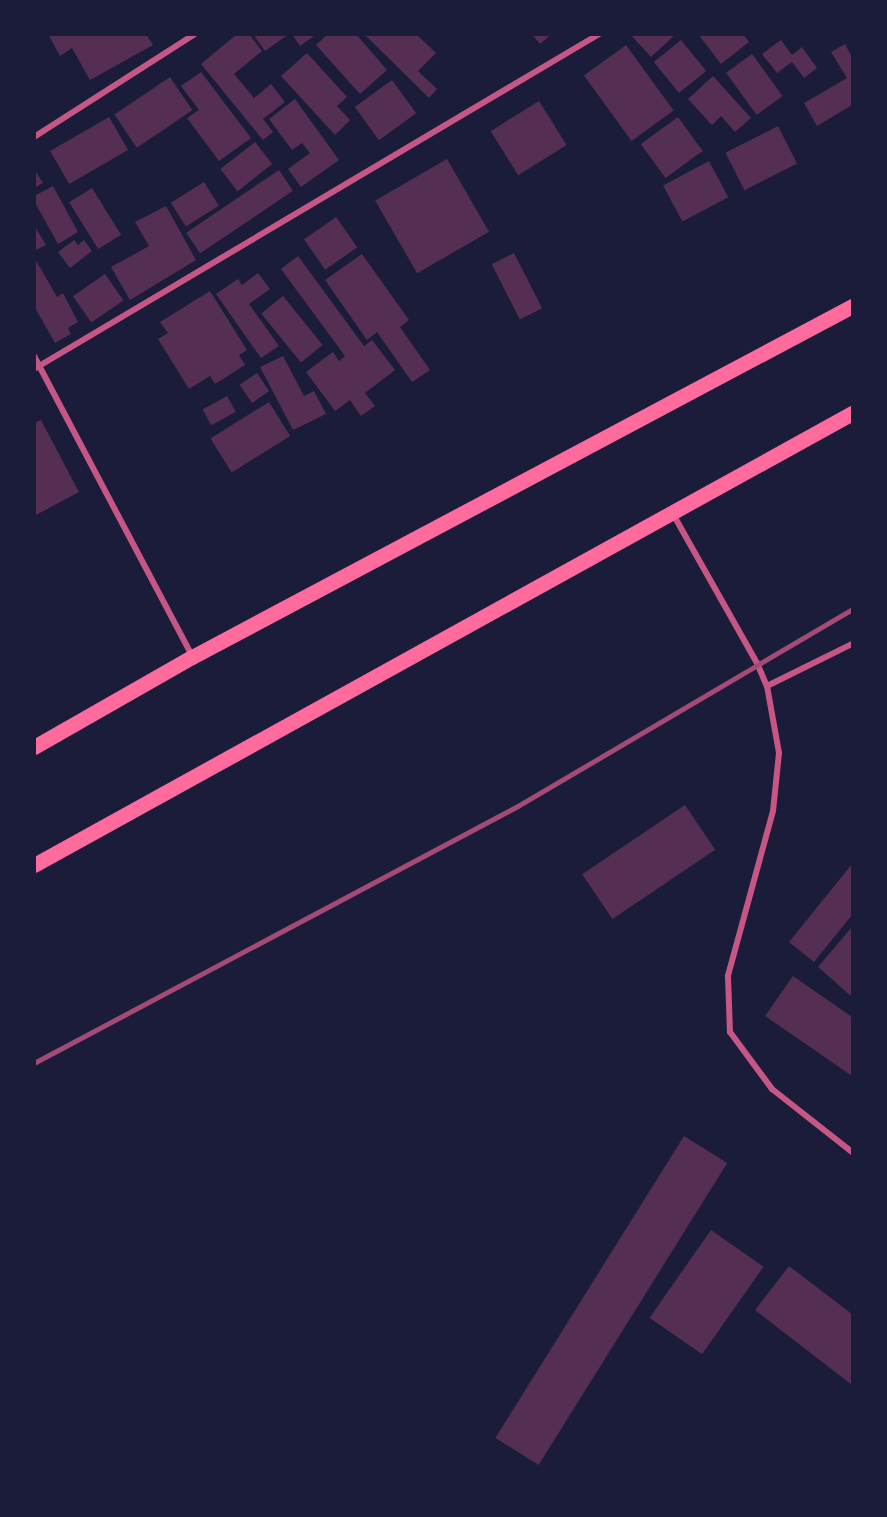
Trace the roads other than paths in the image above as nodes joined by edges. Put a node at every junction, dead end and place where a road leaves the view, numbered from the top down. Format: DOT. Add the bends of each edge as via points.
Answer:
graph roads {
  1 [pos="195,34"];
  2 [pos="599,34"];
  3 [pos="34,137"];
  4 [pos="852,306"];
  5 [pos="34,356"];
  6 [pos="37,368"];
  7 [pos="852,413"];
  8 [pos="673,514"];
  9 [pos="852,644"];
  10 [pos="192,657"];
  11 [pos="767,686"];
  12 [pos="34,747"];
  13 [pos="34,865"];
  14 [pos="852,1152"];
  1 -- 3 [label="street"];
  2 -- 6 [label="street"];
  4 -- 10 [label="main road"];
  5 -- 6 [label="street"];
  6 -- 10 [label="street"];
  7 -- 8 [label="main road"];
  8 -- 11 [label="street"];
  8 -- 13 [label="main road"];
  9 -- 11 [label="street"];
  10 -- 12 [label="main road"];
  11 -- 14 [label="street" via="779,753 773,811 728,976 730,1032 772,1089"];
}
